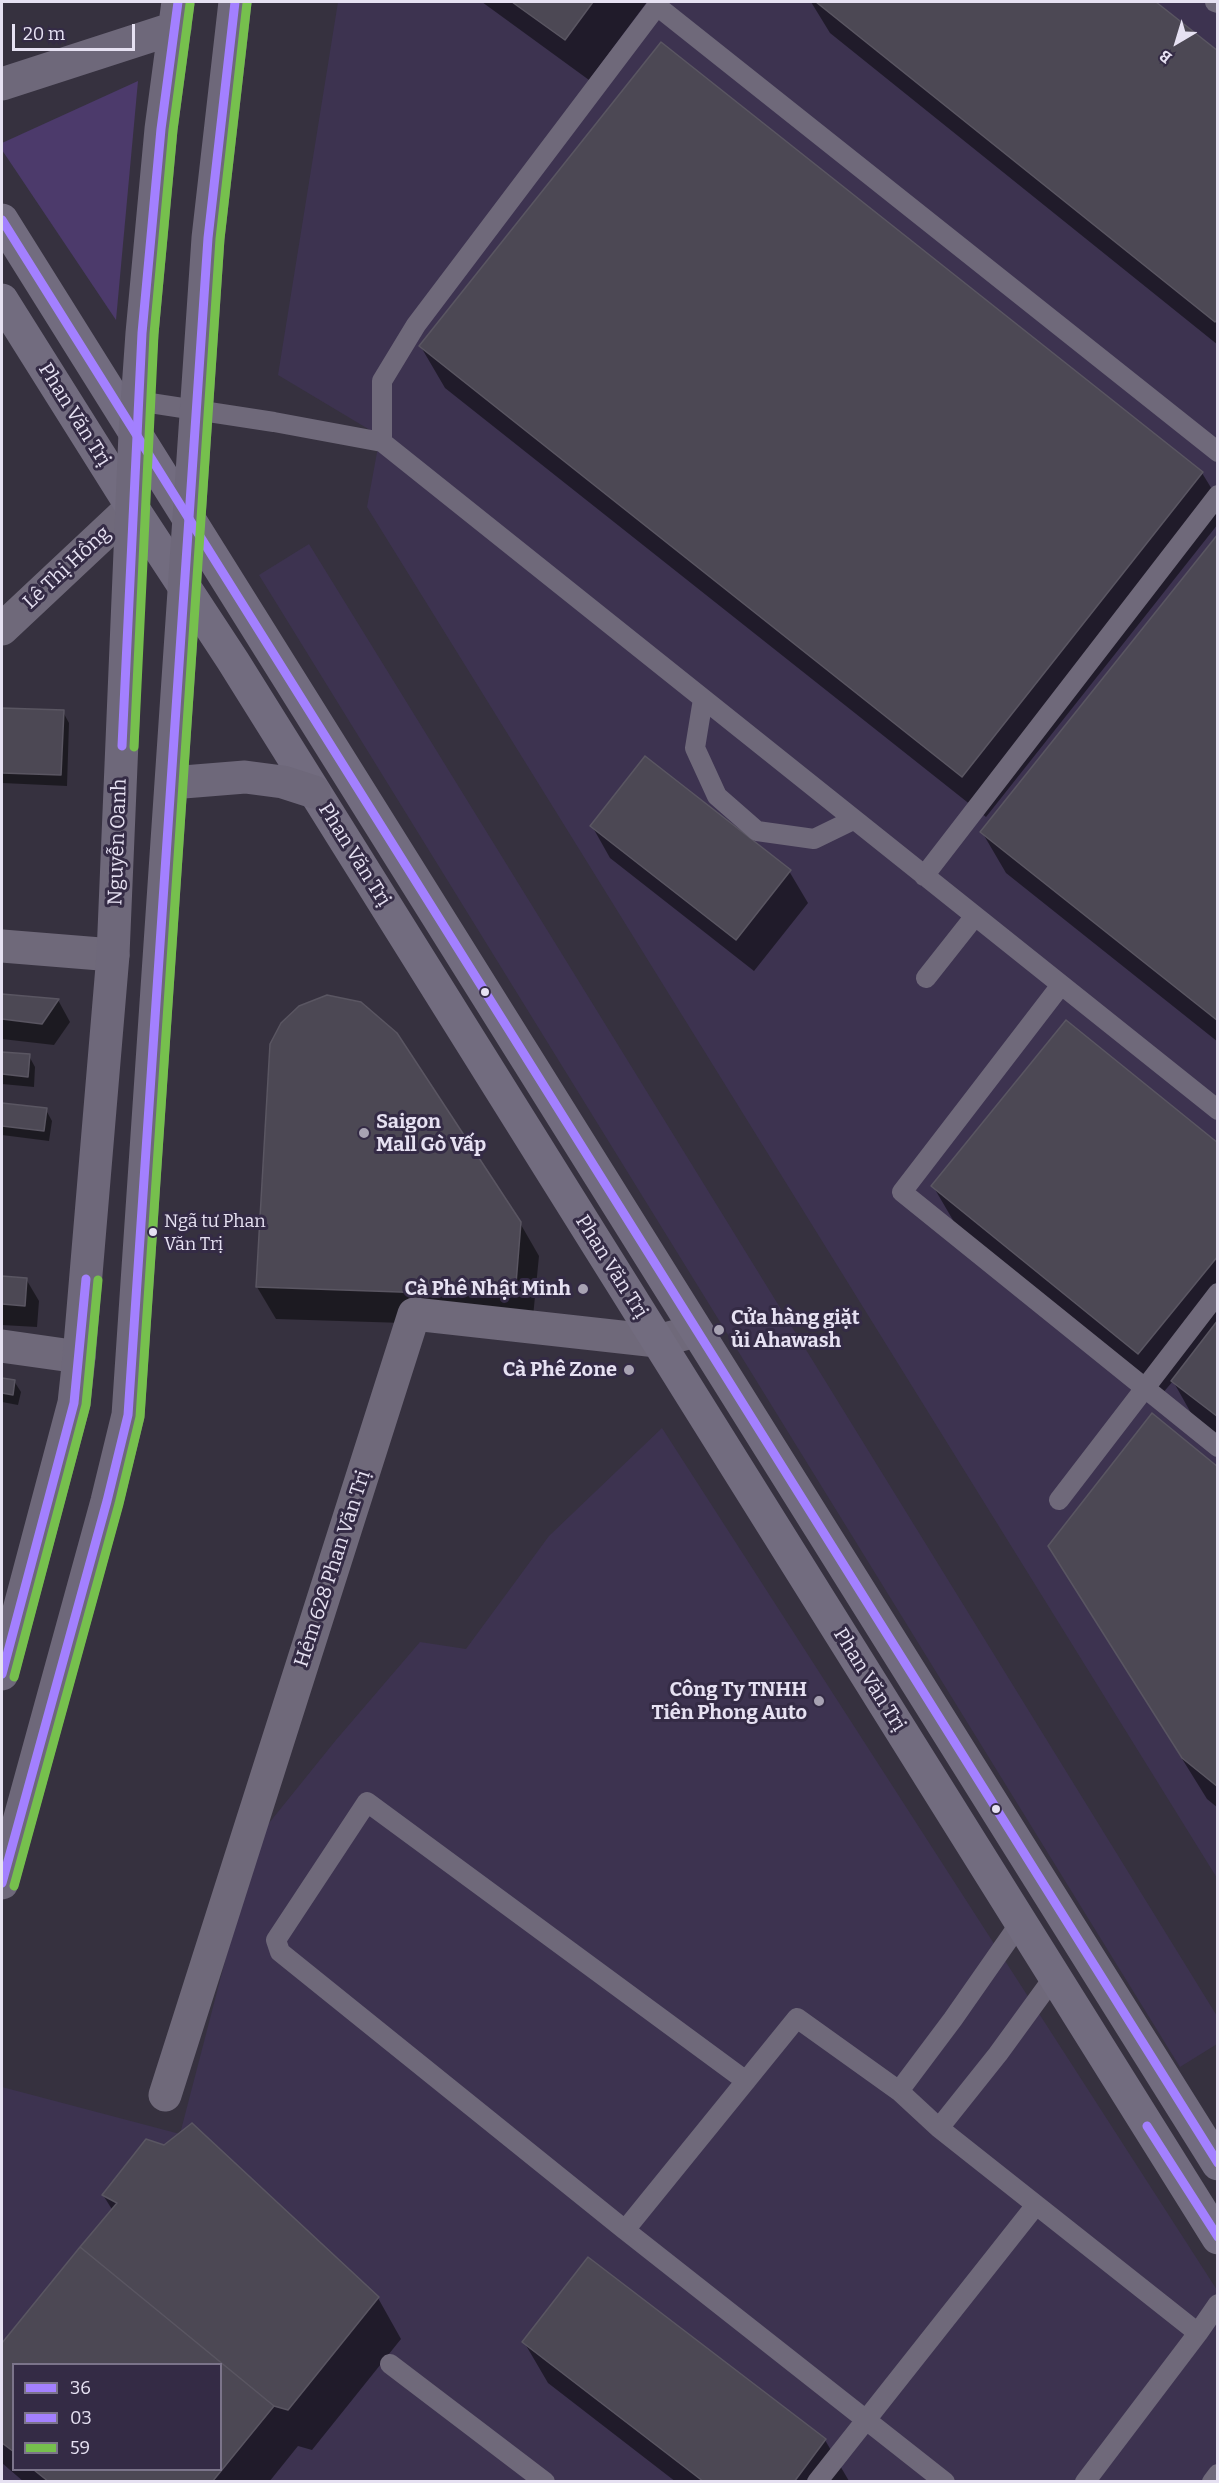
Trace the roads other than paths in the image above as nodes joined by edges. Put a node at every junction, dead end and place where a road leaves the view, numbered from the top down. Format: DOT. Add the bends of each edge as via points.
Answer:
graph roads {
  1 [pos="235,2"];
  2 [pos="658,4"];
  3 [pos="177,15"];
  4 [pos="2,84"];
  5 [pos="2,220"];
  6 [pos="2,300"];
  7 [pos="138,401"];
  8 [pos="197,411"];
  9 [pos="135,433"];
  10 [pos="382,442"];
  11 [pos="1218,452"];
  12 [pos="1218,495"];
  13 [pos="132,507"];
  14 [pos="189,520"];
  15 [pos="184,585"];
  16 [pos="2,629"];
  17 [pos="703,699"];
  18 [pos="171,783"];
  19 [pos="314,792"];
  20 [pos="853,820"];
  21 [pos="924,876"];
  22 [pos="975,916"];
  23 [pos="2,946"];
  24 [pos="113,955"];
  25 [pos="926,978"];
  26 [pos="1061,985"];
  27 [pos="1218,1110"];
  28 [pos="1218,1293"];
  29 [pos="696,1331"];
  30 [pos="657,1341"];
  31 [pos="2,1346"];
  32 [pos="79,1357"];
  33 [pos="1144,1389"];
  34 [pos="1218,1447"];
  35 [pos="1059,1500"];
  36 [pos="2,1674"];
  37 [pos="2,1883"];
  38 [pos="1020,1923"];
  39 [pos="1054,1977"];
  40 [pos="746,2081"];
  41 [pos="899,2091"];
  42 [pos="165,2095"];
  43 [pos="939,2128"];
  44 [pos="1218,2165"];
  45 [pos="1186,2188"];
  46 [pos="1036,2205"];
  47 [pos="625,2230"];
  48 [pos="1218,2238"];
  49 [pos="1218,2304"];
  50 [pos="1198,2333"];
  51 [pos="390,2364"];
  52 [pos="866,2420"];
  53 [pos="1218,2474"];
  54 [pos="546,2481"];
  55 [pos="817,2481"];
  56 [pos="945,2481"];
  57 [pos="1085,2481"];
  58 [pos="1212,2481"];
  1 -- 8 [label="main road" via="208,238"];
  2 -- 10 [label="lane" via="416,325 382,381"];
  2 -- 11 [label="lane"];
  3 -- 4 [label="main road"];
  3 -- 7 [label="main road, Nguyễn Oanh" via="151,231"];
  5 -- 9 [label="main road, Phan Văn Trị"];
  6 -- 13 [label="main road, Phan Văn Trị"];
  7 -- 8 [label="lane"];
  7 -- 9 [label="main road, Nguyễn Oanh"];
  8 -- 10 [label="lane"];
  8 -- 14 [label="main road"];
  9 -- 13 [label="main road, Nguyễn Oanh"];
  9 -- 14 [label="main road, Phan Văn Trị"];
  10 -- 17 [label="lane"];
  12 -- 21 [label="lane"];
  13 -- 15 [label="main road, Phan Văn Trị"];
  13 -- 16 [label="street, Lê Thị Hồng"];
  13 -- 24 [label="main road, Nguyễn Oanh"];
  14 -- 15 [label="main road"];
  14 -- 29 [label="main road, Phan Văn Trị"];
  15 -- 18 [label="main road"];
  15 -- 19 [label="main road, Phan Văn Trị"];
  17 -- 20 [label="lane"];
  17 -- 20 [label="lane" via="695,748 717,796 757,831 814,839"];
  18 -- 19 [label="main road" via="255,778"];
  18 -- 37 [label="main road" via="128,1415"];
  19 -- 30 [label="main road, Phan Văn Trị"];
  20 -- 21 [label="lane"];
  21 -- 22 [label="lane"];
  22 -- 25 [label="lane"];
  22 -- 26 [label="lane"];
  23 -- 24 [label="street"];
  24 -- 32 [label="main road, Nguyễn Oanh"];
  26 -- 27 [label="lane"];
  26 -- 33 [label="lane" via="902,1192"];
  28 -- 33 [label="lane"];
  29 -- 30 [label="street, Hẻm 628 Phan Văn Trị"];
  29 -- 44 [label="main road, Phan Văn Trị"];
  30 -- 38 [label="main road, Phan Văn Trị"];
  30 -- 42 [label="street, Hẻm 628 Phan Văn Trị" via="414,1314"];
  31 -- 32 [label="street"];
  32 -- 36 [label="main road, Nguyễn Oanh" via="74,1403"];
  33 -- 34 [label="lane"];
  33 -- 35 [label="lane"];
  38 -- 39 [label="main road, Phan Văn Trị"];
  38 -- 41 [label="lane"];
  39 -- 43 [label="lane"];
  39 -- 45 [label="main road, Phan Văn Trị"];
  40 -- 41 [label="lane" via="797,2018"];
  40 -- 47 [label="lane"];
  40 -- 47 [label="lane" via="367,1803 276,1940 280,1952"];
  41 -- 43 [label="lane"];
  43 -- 46 [label="lane"];
  44 -- 45 [label="lane"];
  45 -- 48 [label="main road, Phan Văn Trị"];
  46 -- 50 [label="lane"];
  46 -- 52 [label="lane"];
  47 -- 52 [label="lane"];
  49 -- 50 [label="lane"];
  50 -- 57 [label="lane"];
  51 -- 54 [label="lane"];
  52 -- 55 [label="lane"];
  52 -- 56 [label="lane"];
  53 -- 58 [label="lane"];
}
